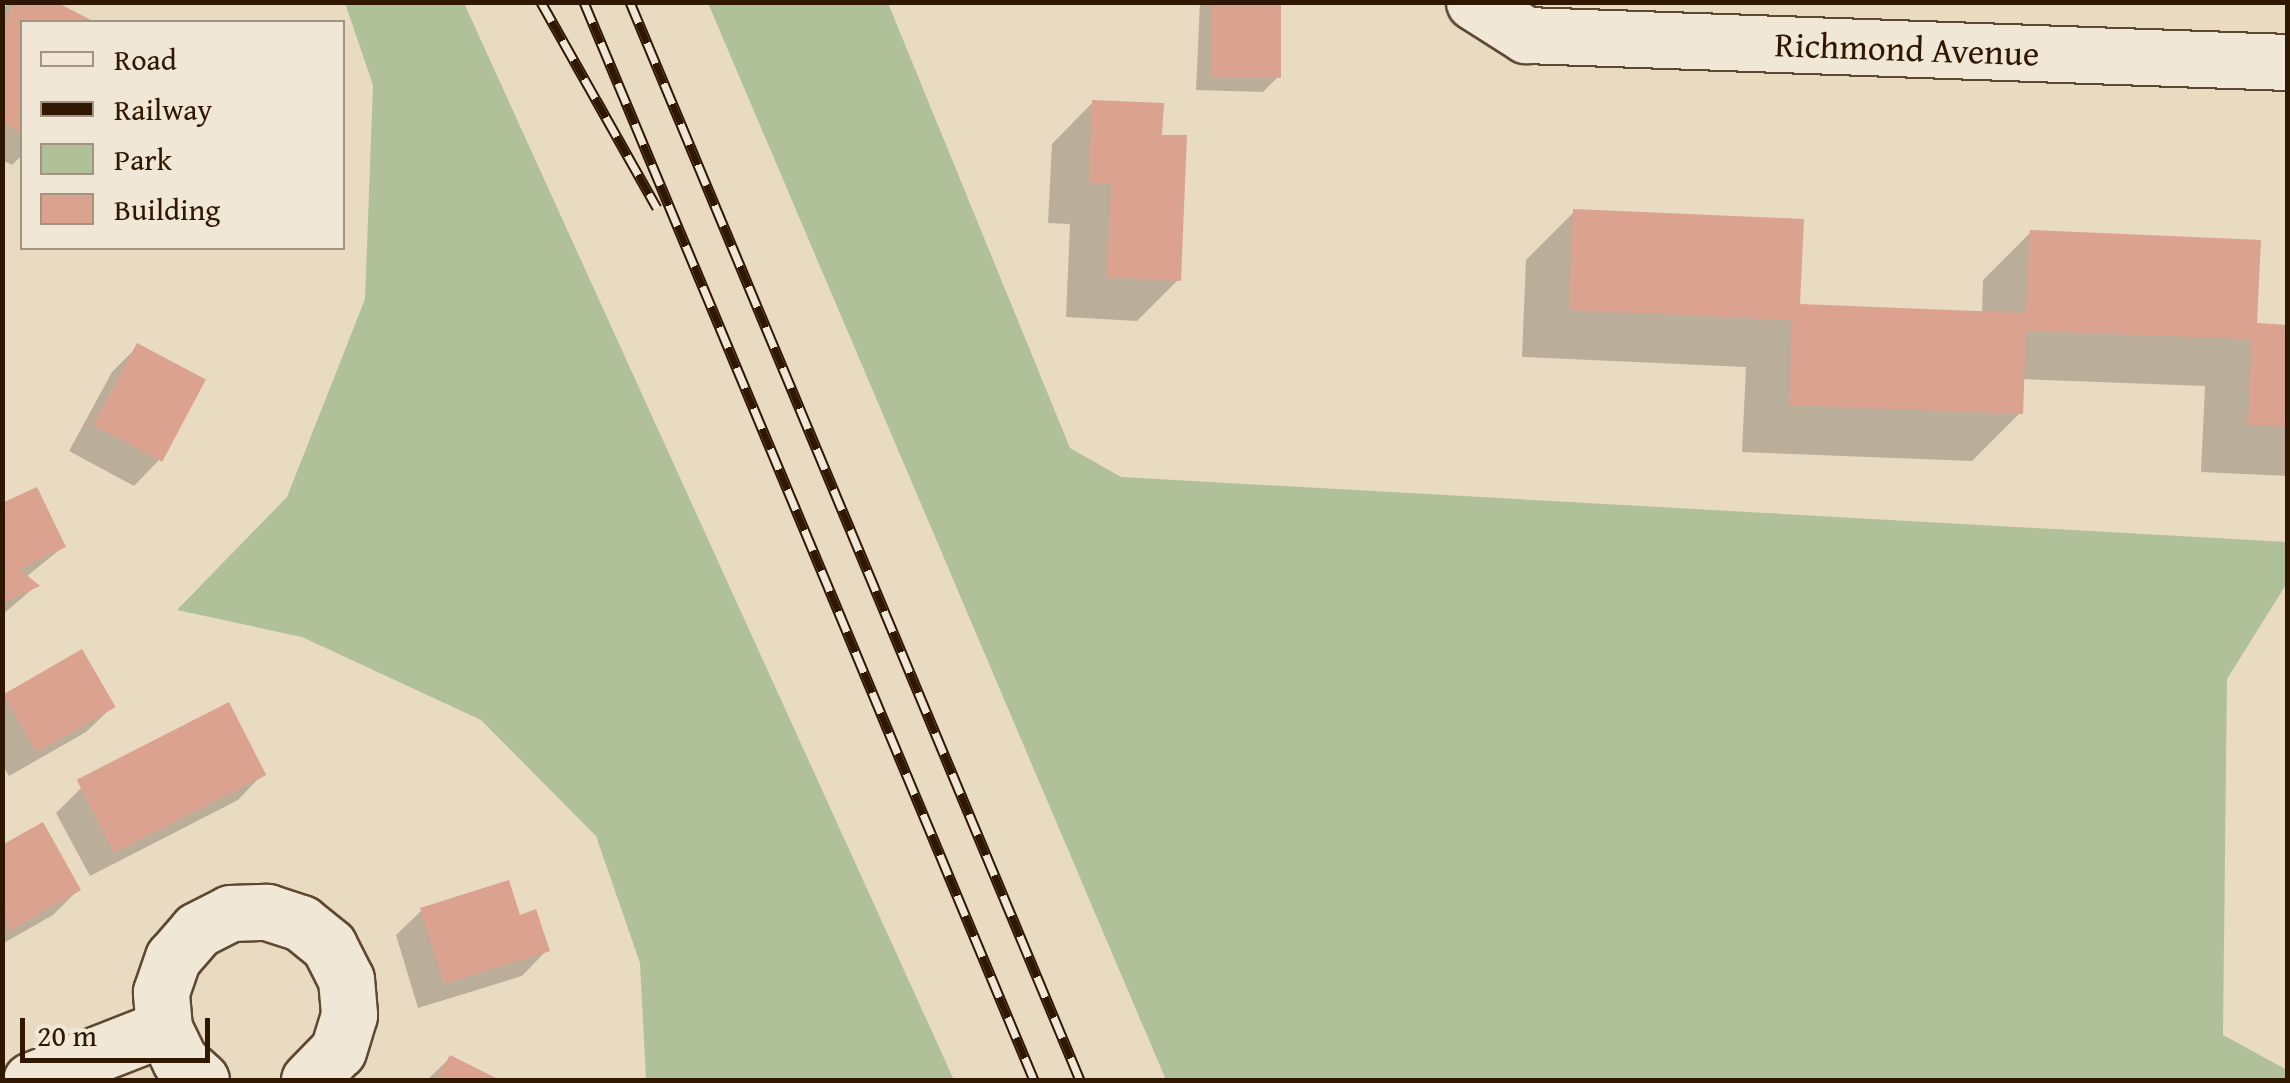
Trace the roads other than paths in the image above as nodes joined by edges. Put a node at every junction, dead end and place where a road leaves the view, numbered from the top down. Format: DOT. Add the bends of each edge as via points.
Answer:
graph roads {
  1 [pos="1474,2"];
  2 [pos="2288,62"];
  3 [pos="164,1028"];
  4 [pos="31,1080"];
  5 [pos="201,1080"];
  6 [pos="309,1080"];
  1 -- 2 [label="street, Richmond Avenue" via="1526,35"];
  3 -- 4 [label="street"];
  3 -- 5 [label="street" via="180,1062"];
  3 -- 6 [label="street" via="162,992 173,958 197,930 230,913 267,912 301,922 330,946 346,979 349,1015 338,1050"];
}
